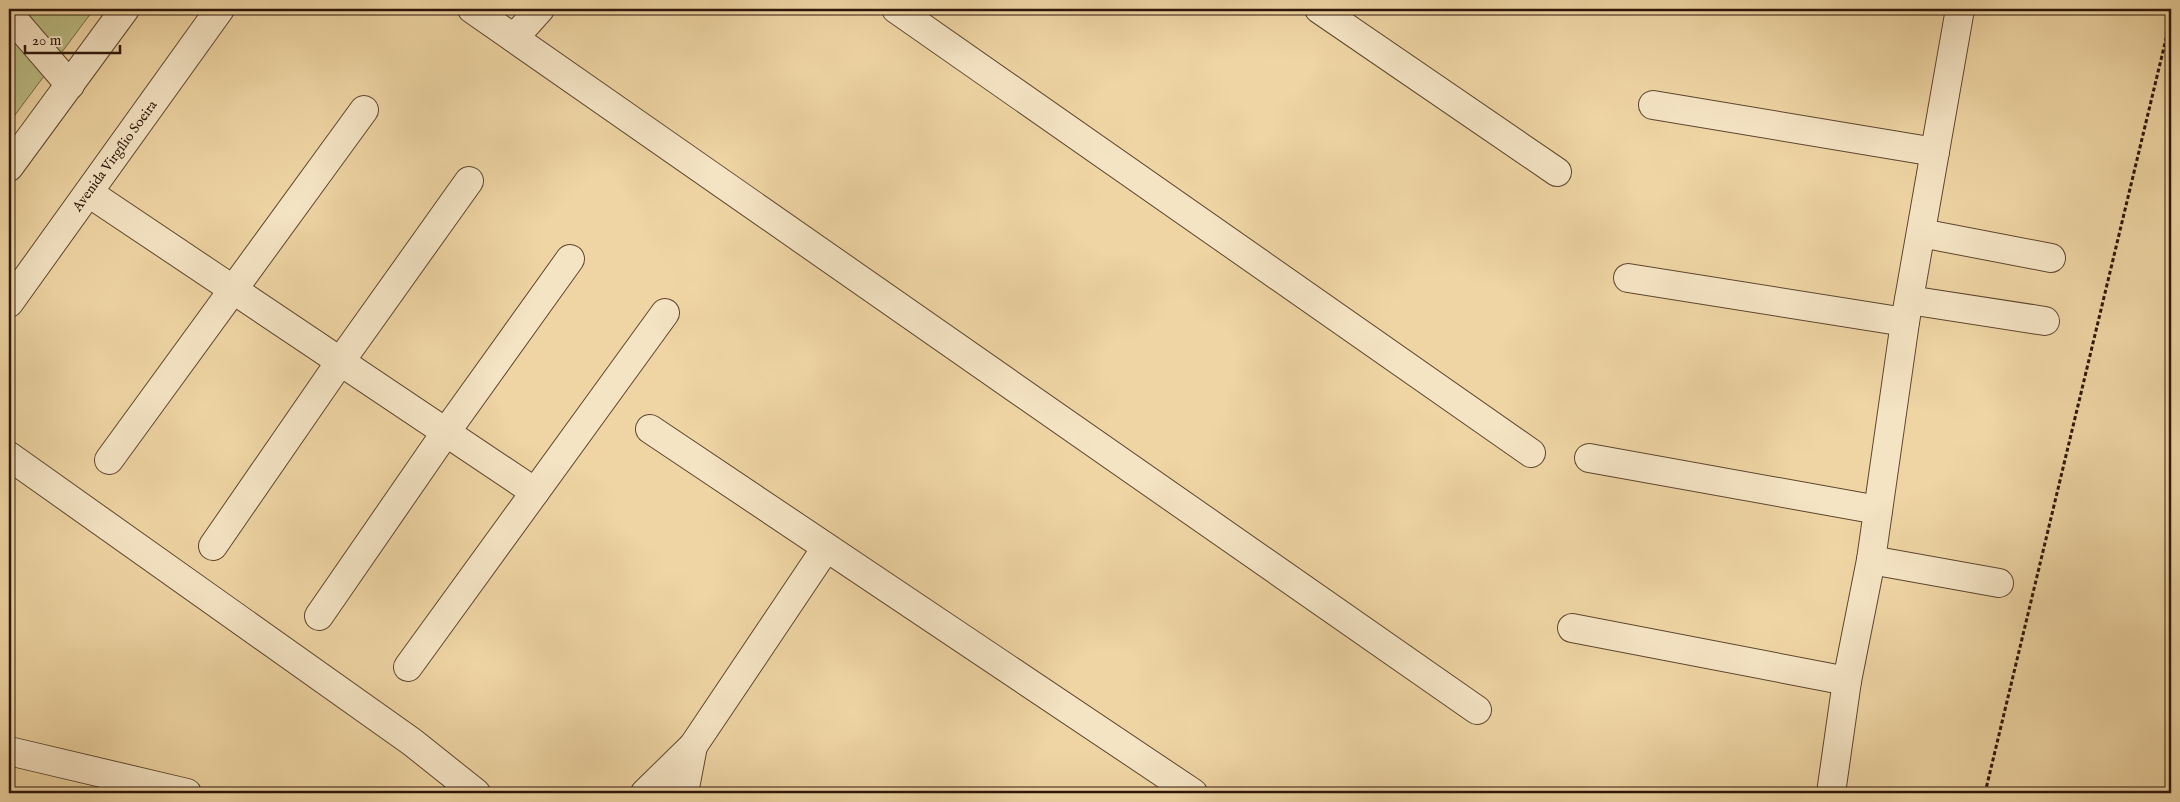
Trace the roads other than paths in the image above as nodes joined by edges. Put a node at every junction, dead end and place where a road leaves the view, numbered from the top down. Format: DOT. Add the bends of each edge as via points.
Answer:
graph roads {
  1 [pos="125,9"];
  2 [pos="220,9"];
  3 [pos="472,9"];
  4 [pos="540,9"];
  5 [pos="896,9"];
  6 [pos="1319,9"];
  7 [pos="1960,9"];
  8 [pos="9,14"];
  9 [pos="514,38"];
  10 [pos="70,85"];
  11 [pos="1653,105"];
  12 [pos="364,110"];
  13 [pos="1935,152"];
  14 [pos="9,167"];
  15 [pos="1557,172"];
  16 [pos="469,181"];
  17 [pos="89,193"];
  18 [pos="1921,233"];
  19 [pos="2051,258"];
  20 [pos="570,259"];
  21 [pos="1628,278"];
  22 [pos="233,291"];
  23 [pos="9,303"];
  24 [pos="1907,311"];
  25 [pos="664,313"];
  26 [pos="2045,321"];
  27 [pos="340,362"];
  28 [pos="650,428"];
  29 [pos="446,432"];
  30 [pos="1531,453"];
  31 [pos="9,456"];
  32 [pos="1589,458"];
  33 [pos="109,460"];
  34 [pos="535,492"];
  35 [pos="1878,510"];
  36 [pos="213,546"];
  37 [pos="826,548"];
  38 [pos="1871,560"];
  39 [pos="1999,583"];
  40 [pos="318,616"];
  41 [pos="1572,628"];
  42 [pos="408,667"];
  43 [pos="1847,681"];
  44 [pos="1477,710"];
  45 [pos="693,746"];
  46 [pos="9,751"];
  47 [pos="187,793"];
  48 [pos="476,793"];
  49 [pos="646,793"];
  50 [pos="684,793"];
  51 [pos="1193,793"];
  52 [pos="1830,793"];
  1 -- 10 [label="street"];
  2 -- 17 [label="street, Avenida Virgílio Soeira"];
  3 -- 9 [label="street"];
  4 -- 9 [label="street"];
  5 -- 30 [label="street"];
  6 -- 15 [label="street"];
  7 -- 13 [label="street"];
  8 -- 10 [label="street"];
  9 -- 44 [label="street"];
  10 -- 14 [label="street"];
  11 -- 13 [label="street"];
  12 -- 22 [label="street"];
  13 -- 18 [label="street"];
  16 -- 27 [label="street"];
  17 -- 22 [label="street"];
  17 -- 23 [label="street, Avenida Virgílio Soeira"];
  18 -- 19 [label="street"];
  18 -- 24 [label="street"];
  20 -- 29 [label="street"];
  21 -- 24 [label="street"];
  22 -- 27 [label="street"];
  22 -- 33 [label="street"];
  24 -- 26 [label="street"];
  24 -- 35 [label="street"];
  25 -- 34 [label="street"];
  27 -- 29 [label="street"];
  27 -- 36 [label="street"];
  28 -- 37 [label="street"];
  29 -- 34 [label="street"];
  29 -- 40 [label="street"];
  31 -- 48 [label="street" via="412,742"];
  32 -- 35 [label="street"];
  34 -- 42 [label="street"];
  35 -- 38 [label="street"];
  37 -- 45 [label="street"];
  37 -- 51 [label="street"];
  38 -- 39 [label="street"];
  38 -- 43 [label="street"];
  41 -- 43 [label="street"];
  43 -- 52 [label="street"];
  45 -- 49 [label="street"];
  45 -- 50 [label="street"];
  46 -- 47 [label="street"];
}
